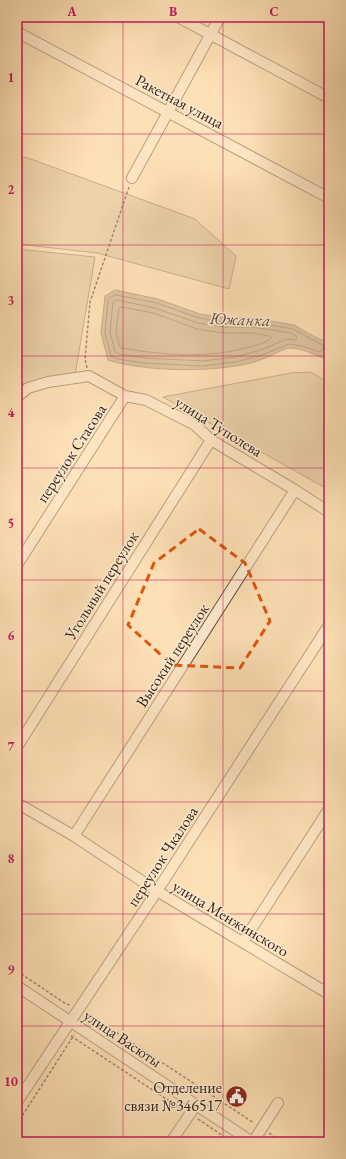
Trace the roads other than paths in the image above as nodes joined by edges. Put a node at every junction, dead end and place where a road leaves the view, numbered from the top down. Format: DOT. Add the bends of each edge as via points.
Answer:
graph roads {
  1 [pos="178,17"];
  2 [pos="220,17"];
  3 [pos="17,32"];
  4 [pos="210,35"];
  5 [pos="329,98"];
  6 [pos="167,111"];
  7 [pos="132,178"];
  8 [pos="329,198"];
  9 [pos="125,396"];
  10 [pos="17,397"];
  11 [pos="211,440"];
  12 [pos="295,490"];
  13 [pos="329,512"];
  14 [pos="17,565"];
  15 [pos="329,624"];
  16 [pos="17,747"];
  17 [pos="17,803"];
  18 [pos="329,809"];
  19 [pos="74,836"];
  20 [pos="157,891"];
  21 [pos="243,942"];
  22 [pos="17,986"];
  23 [pos="328,992"];
  24 [pos="68,1025"];
  25 [pos="17,1102"];
  26 [pos="278,1102"];
  27 [pos="196,1105"];
  28 [pos="171,1142"];
  29 [pos="252,1142"];
  1 -- 4 [label="street"];
  2 -- 4 [label="street"];
  3 -- 6 [label="street, Ракетная улица"];
  4 -- 5 [label="street"];
  4 -- 6 [label="street"];
  6 -- 7 [label="street"];
  6 -- 8 [label="street, Ракетная улица"];
  9 -- 10 [label="street, улица Туполева" via="89,376 48,382 28,388"];
  9 -- 11 [label="street, улица Туполева" via="146,400 195,425"];
  9 -- 14 [label="street, переулок Стасова"];
  11 -- 12 [label="street, улица Туполева"];
  11 -- 16 [label="street, Угольный переулок"];
  12 -- 13 [label="street, улица Туполева"];
  12 -- 19 [label="street, Высокий переулок"];
  15 -- 20 [label="street, переулок Чкалова"];
  17 -- 19 [label="street, улица Менжинского"];
  18 -- 21 [label="street"];
  19 -- 20 [label="street, улица Менжинского"];
  20 -- 21 [label="street, улица Менжинского"];
  20 -- 24 [label="street, переулок Чкалова"];
  21 -- 23 [label="street, улица Менжинского"];
  22 -- 24 [label="street, улица Васюты"];
  24 -- 25 [label="street, переулок Чкалова"];
  24 -- 27 [label="street, улица Васюты" via="79,1027"];
  26 -- 29 [label="street"];
  27 -- 28 [label="street"];
  27 -- 29 [label="street, улица Васюты"];
}
